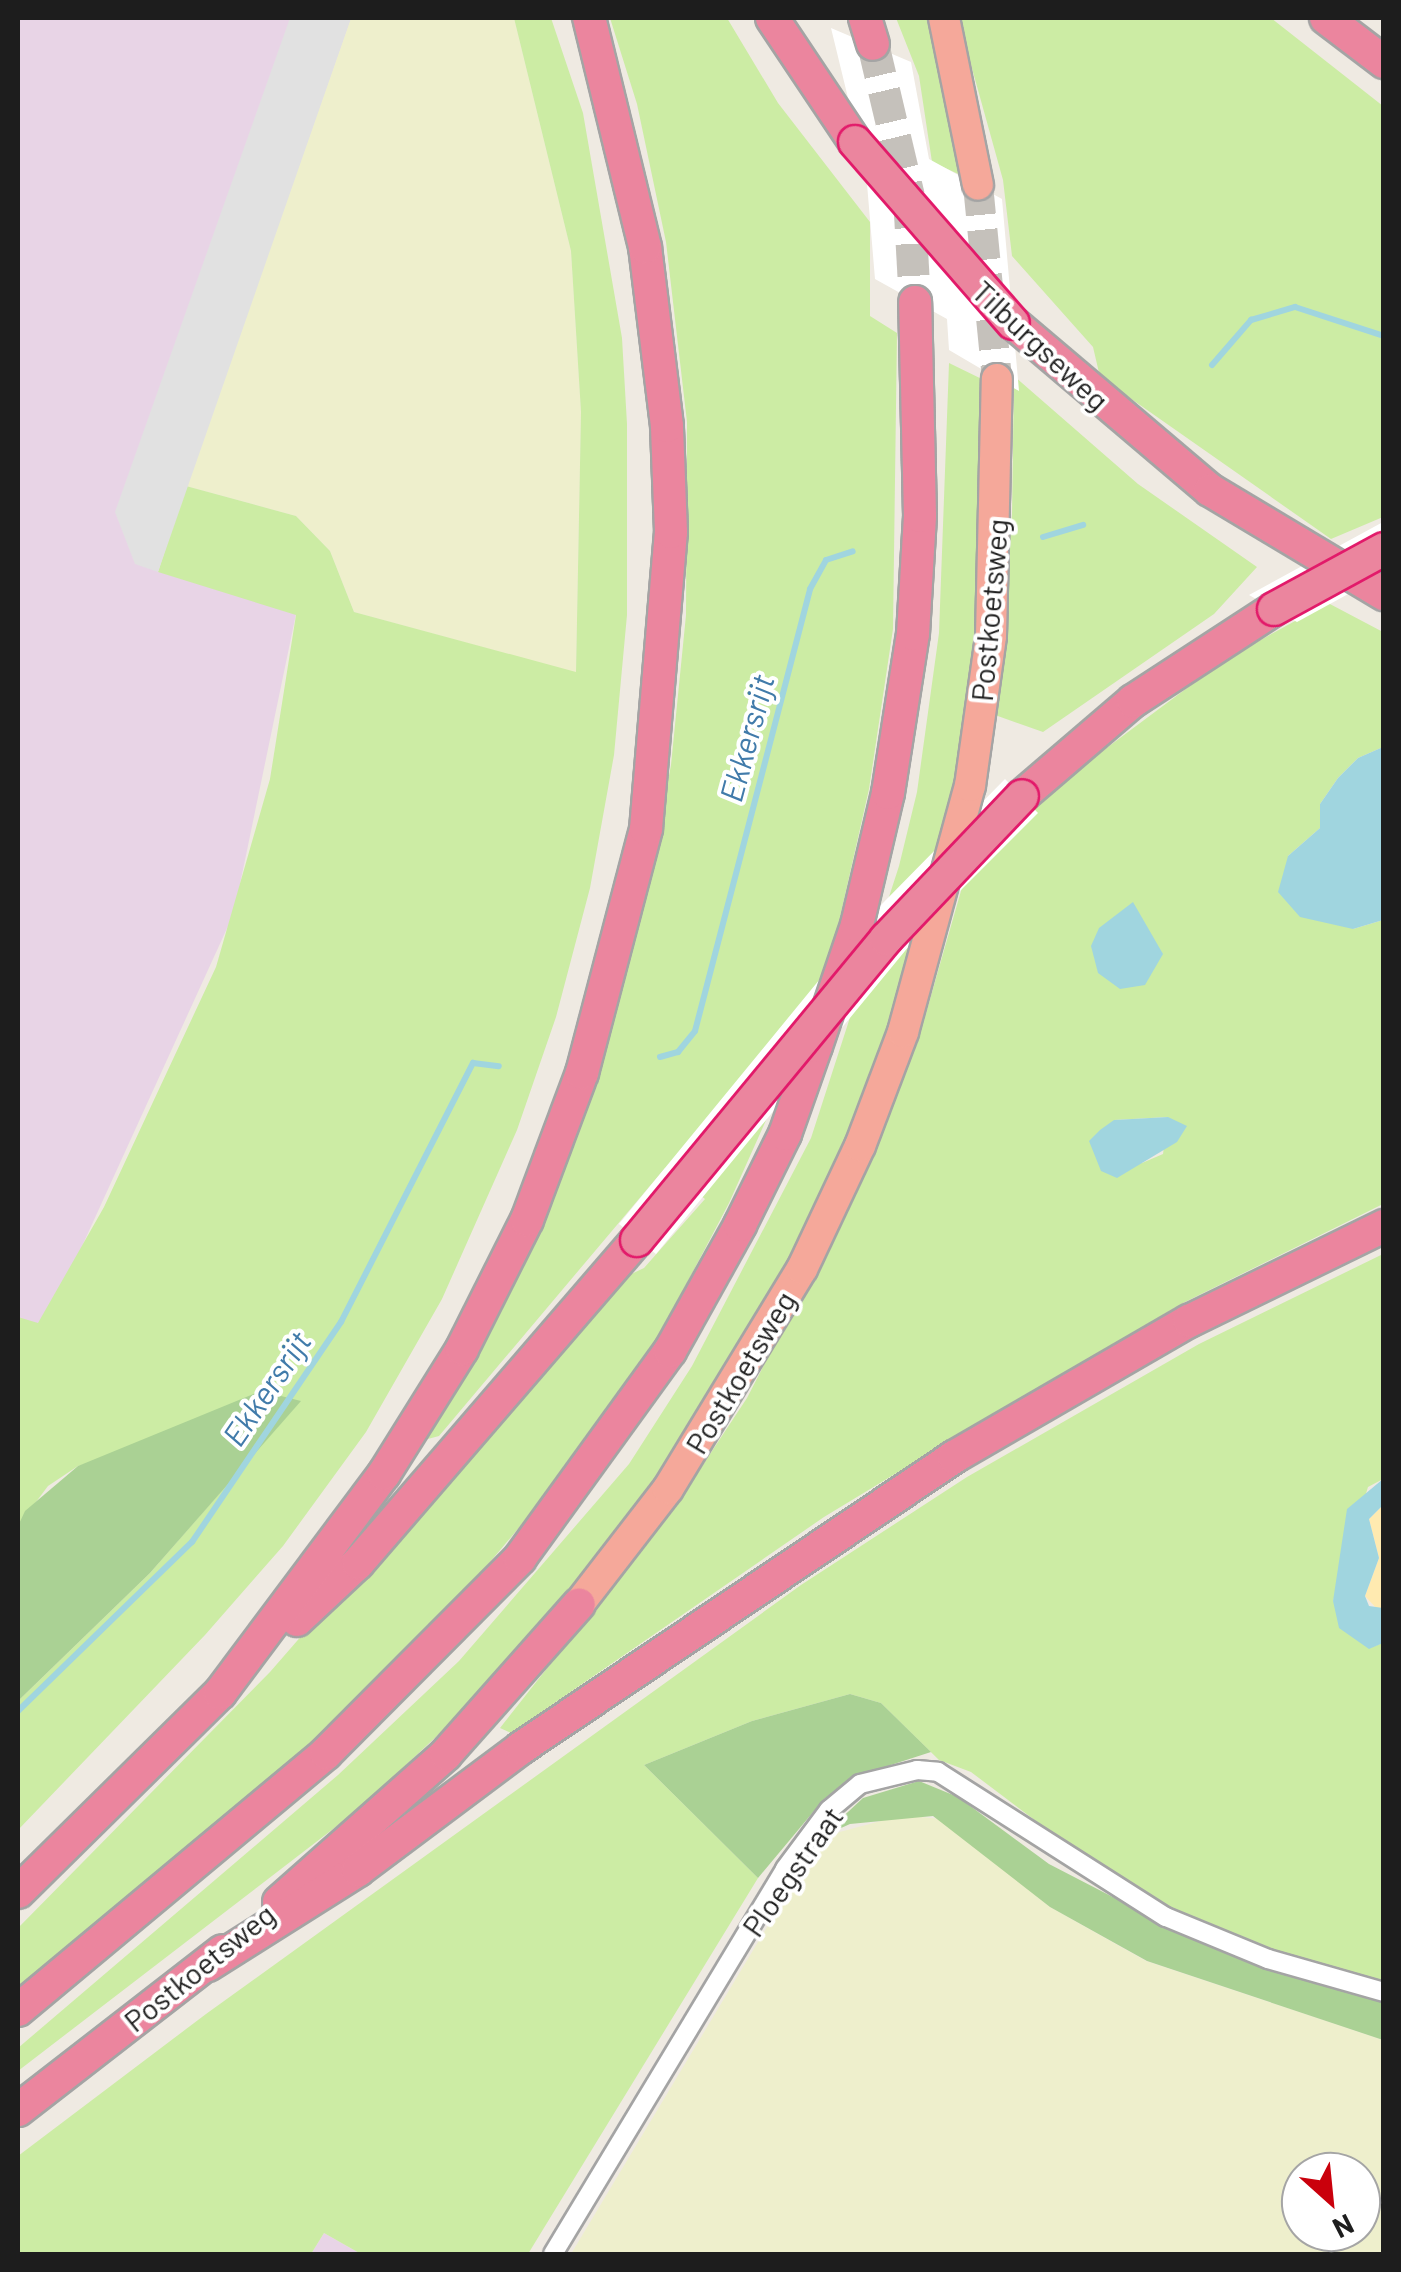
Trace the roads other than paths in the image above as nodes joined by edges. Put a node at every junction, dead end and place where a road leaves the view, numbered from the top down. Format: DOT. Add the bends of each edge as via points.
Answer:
graph roads {
  1 [pos="589,18"];
  2 [pos="772,18"];
  3 [pos="944,18"];
  4 [pos="1326,18"];
  5 [pos="1384,62"];
  6 [pos="978,184"];
  7 [pos="916,302"];
  8 [pos="998,379"];
  9 [pos="1384,548"];
  10 [pos="1384,594"];
  11 [pos="1384,1226"];
  12 [pos="580,1604"];
  13 [pos="220,1693"];
  14 [pos="18,1892"];
  15 [pos="208,1965"];
  16 [pos="1384,1992"];
  17 [pos="18,2010"];
  18 [pos="18,2110"];
  19 [pos="553,2254"];
  1 -- 13 [label="highway" via="645,248 667,426 670,532 662,680 633,888 562,1136 462,1349 339,1540"];
  2 -- 10 [label="highway, Tilburgseweg, bridge" via="856,142 1013,322 1210,490"];
  3 -- 6 [label="highway"];
  4 -- 5 [label="highway"];
  7 -- 17 [label="highway" via="919,536 913,634 888,793 840,976 784,1134 740,1225 670,1351 520,1558 326,1753"];
  8 -- 12 [label="highway, Postkoetsweg" via="991,636 973,767 903,1032 860,1146 802,1269 668,1489"];
  9 -- 13 [label="highway, bridge" via="1274,609 1133,701 1022,796 886,939 638,1240 358,1563"];
  11 -- 15 [label="highway" via="1189,1321 924,1476 521,1748 358,1870"];
  12 -- 15 [label="highway, Postkoetsweg" via="446,1754"];
  13 -- 14 [label="highway"];
  15 -- 18 [label="highway, Postkoetsweg"];
  16 -- 19 [label="street, Ploegstraat" via="1268,1959 1166,1917 938,1772 916,1770 860,1784 829,1810 785,1870"];
}
